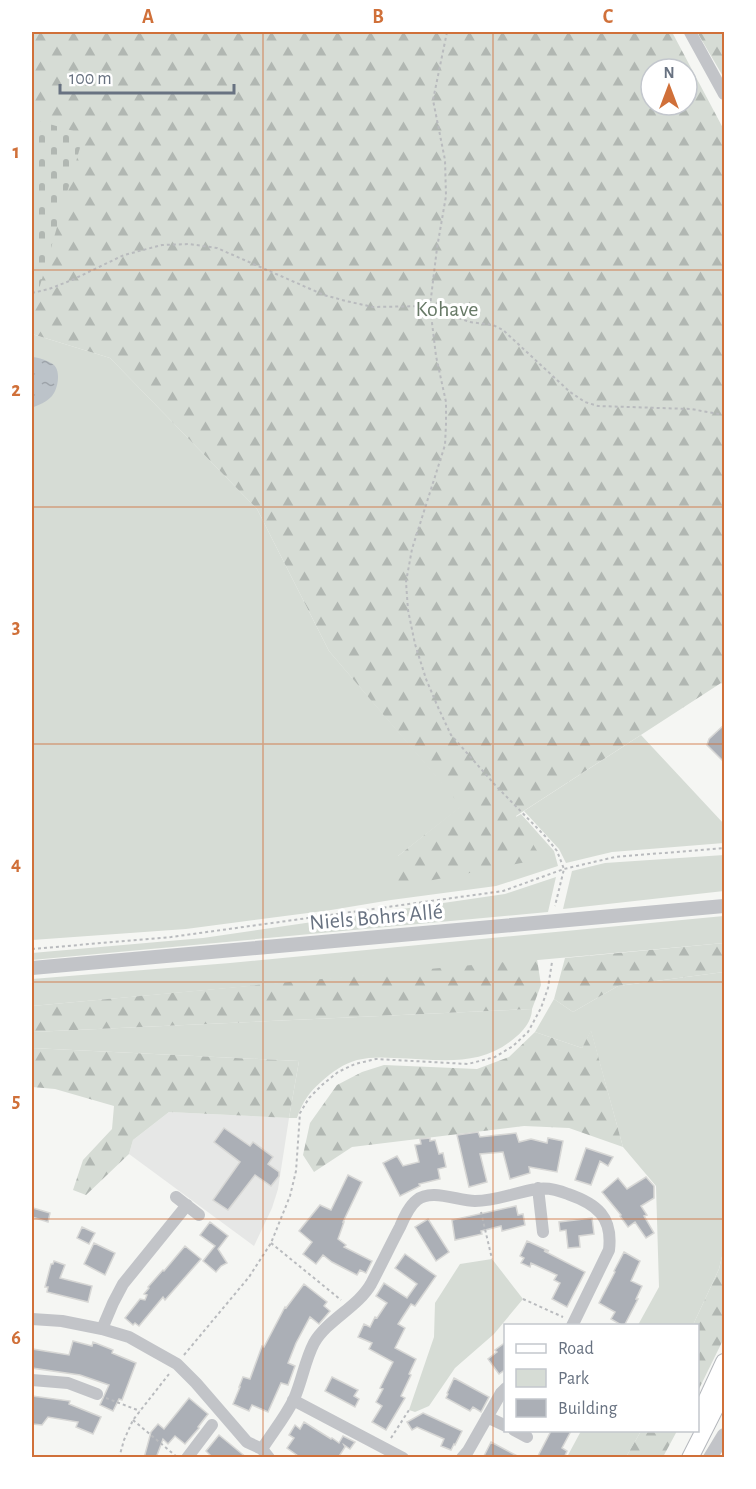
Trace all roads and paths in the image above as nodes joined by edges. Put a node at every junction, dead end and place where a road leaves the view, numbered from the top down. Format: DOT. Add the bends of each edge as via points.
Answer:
graph roads {
  1 [pos="447,32"];
  2 [pos="690,32"];
  3 [pos="724,94"];
  4 [pos="32,292"];
  5 [pos="430,306"];
  6 [pos="724,415"];
  7 [pos="724,848"];
  8 [pos="564,868"];
  9 [pos="555,906"];
  10 [pos="724,906"];
  11 [pos="32,949"];
  12 [pos="552,962"];
  13 [pos="32,968"];
  14 [pos="538,1188"];
  15 [pos="176,1197"];
  16 [pos="479,1200"];
  17 [pos="187,1205"];
  18 [pos="199,1215"];
  19 [pos="543,1232"];
  20 [pos="271,1243"];
  21 [pos="492,1259"];
  22 [pos="523,1299"];
  23 [pos="350,1307"];
  24 [pos="32,1319"];
  25 [pos="573,1324"];
  26 [pos="102,1329"];
  27 [pos="724,1362"];
  28 [pos="177,1364"];
  29 [pos="32,1380"];
  30 [pos="504,1390"];
  31 [pos="724,1391"];
  32 [pos="97,1394"];
  33 [pos="294,1400"];
  34 [pos="409,1410"];
  35 [pos="140,1411"];
  36 [pos="699,1416"];
  37 [pos="488,1417"];
  38 [pos="133,1420"];
  39 [pos="212,1425"];
  40 [pos="504,1425"];
  41 [pos="516,1432"];
  42 [pos="691,1432"];
  43 [pos="724,1435"];
  44 [pos="527,1437"];
  45 [pos="385,1448"];
  46 [pos="266,1453"];
  47 [pos="119,1458"];
  48 [pos="178,1458"];
  49 [pos="187,1458"];
  50 [pos="403,1458"];
  51 [pos="462,1458"];
  52 [pos="678,1458"];
  53 [pos="690,1458"];
  54 [pos="710,1458"];
  1 -- 5 [label="path" via="434,100 445,160 446,196"];
  2 -- 3 [label="street"];
  4 -- 5 [label="path" via="72,280 124,255 162,245 189,244 217,248 346,301 373,307"];
  5 -- 6 [label="path" via="503,330 585,402"];
  5 -- 8 [label="path" via="447,424 445,445 412,549 406,582 415,644 451,735 545,836"];
  7 -- 8 [label="path" via="615,857"];
  8 -- 9 [label="path"];
  8 -- 11 [label="path" via="503,891 171,937"];
  10 -- 13 [label="street, Niels Bohrs Allé"];
  12 -- 20 [label="path" via="548,988 528,1032 495,1057 468,1064 376,1059 355,1064 322,1084 300,1113 296,1171"];
  14 -- 16 [label="street"];
  14 -- 19 [label="street"];
  14 -- 25 [label="street" via="555,1189 584,1200 595,1206 608,1226 609,1250"];
  15 -- 17 [label="street"];
  16 -- 21 [label="path"];
  16 -- 23 [label="street" via="425,1195 417,1200 369,1287"];
  17 -- 18 [label="street"];
  17 -- 26 [label="street" via="123,1284"];
  20 -- 23 [label="path"];
  20 -- 28 [label="path" via="249,1277"];
  22 -- 25 [label="path"];
  23 -- 33 [label="street" via="315,1342"];
  24 -- 26 [label="street"];
  26 -- 28 [label="street" via="129,1337"];
  27 -- 36 [label="main road"];
  28 -- 35 [label="path"];
  28 -- 46 [label="street" via="247,1442"];
  29 -- 32 [label="street" via="68,1383"];
  30 -- 37 [label="street"];
  31 -- 53 [label="main road"];
  32 -- 35 [label="path"];
  33 -- 45 [label="street"];
  33 -- 46 [label="street"];
  34 -- 45 [label="path"];
  35 -- 38 [label="path"];
  37 -- 40 [label="street"];
  37 -- 51 [label="street"];
  38 -- 47 [label="path"];
  38 -- 48 [label="path"];
  39 -- 49 [label="street"];
  41 -- 44 [label="street"];
  42 -- 52 [label="main road"];
  43 -- 54 [label="street"];
  45 -- 50 [label="street"];
}
